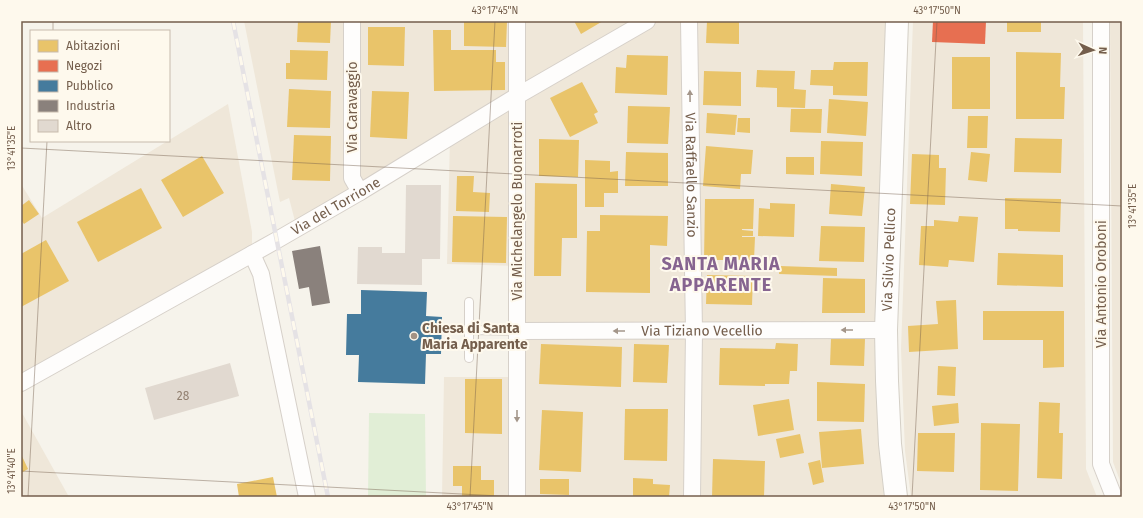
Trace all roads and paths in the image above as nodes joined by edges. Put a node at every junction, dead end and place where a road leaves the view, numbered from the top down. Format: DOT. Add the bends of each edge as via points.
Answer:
graph roads {
  1 [pos="352,21"];
  2 [pos="517,21"];
  3 [pos="647,21"];
  4 [pos="689,21"];
  5 [pos="1100,21"];
  6 [pos="899,25"];
  7 [pos="517,96"];
  8 [pos="360,192"];
  9 [pos="252,254"];
  10 [pos="470,302"];
  11 [pos="469,330"];
  12 [pos="886,330"];
  13 [pos="517,331"];
  14 [pos="694,331"];
  15 [pos="469,358"];
  16 [pos="21,383"];
  17 [pos="307,497"];
  18 [pos="517,497"];
  19 [pos="692,497"];
  20 [pos="896,497"];
  21 [pos="1114,497"];
  1 -- 8 [label="street, Via Caravaggio" via="352,178"];
  2 -- 7 [label="street, Via Michelangelo Buonarroti"];
  3 -- 7 [label="street, Via del Torrione"];
  14 -- 4 [label="street, Via Raffaello Sanzio, one-way"];
  5 -- 21 [label="street, Via Antonio Oroboni" via="1101,464"];
  6 -- 12 [label="main road, Via Silvio Pellico"];
  7 -- 8 [label="street, Via del Torrione"];
  7 -- 13 [label="street, Via Michelangelo Buonarroti"];
  8 -- 9 [label="street, Via del Torrione"];
  9 -- 16 [label="street, Via del Torrione"];
  9 -- 17 [label="street" via="261,274"];
  10 -- 11 [label="lane"];
  11 -- 13 [label="lane"];
  11 -- 15 [label="lane"];
  12 -- 14 [label="street, Via Tiziano Vecellio, one-way"];
  12 -- 20 [label="main road, Via Silvio Pellico" via="890,444"];
  14 -- 13 [label="street, Via Tiziano Vecellio, one-way"];
  13 -- 18 [label="street, Via Michelangelo Buonarroti, one-way"];
  14 -- 19 [label="street, Via Raffaello Sanzio"];
}
